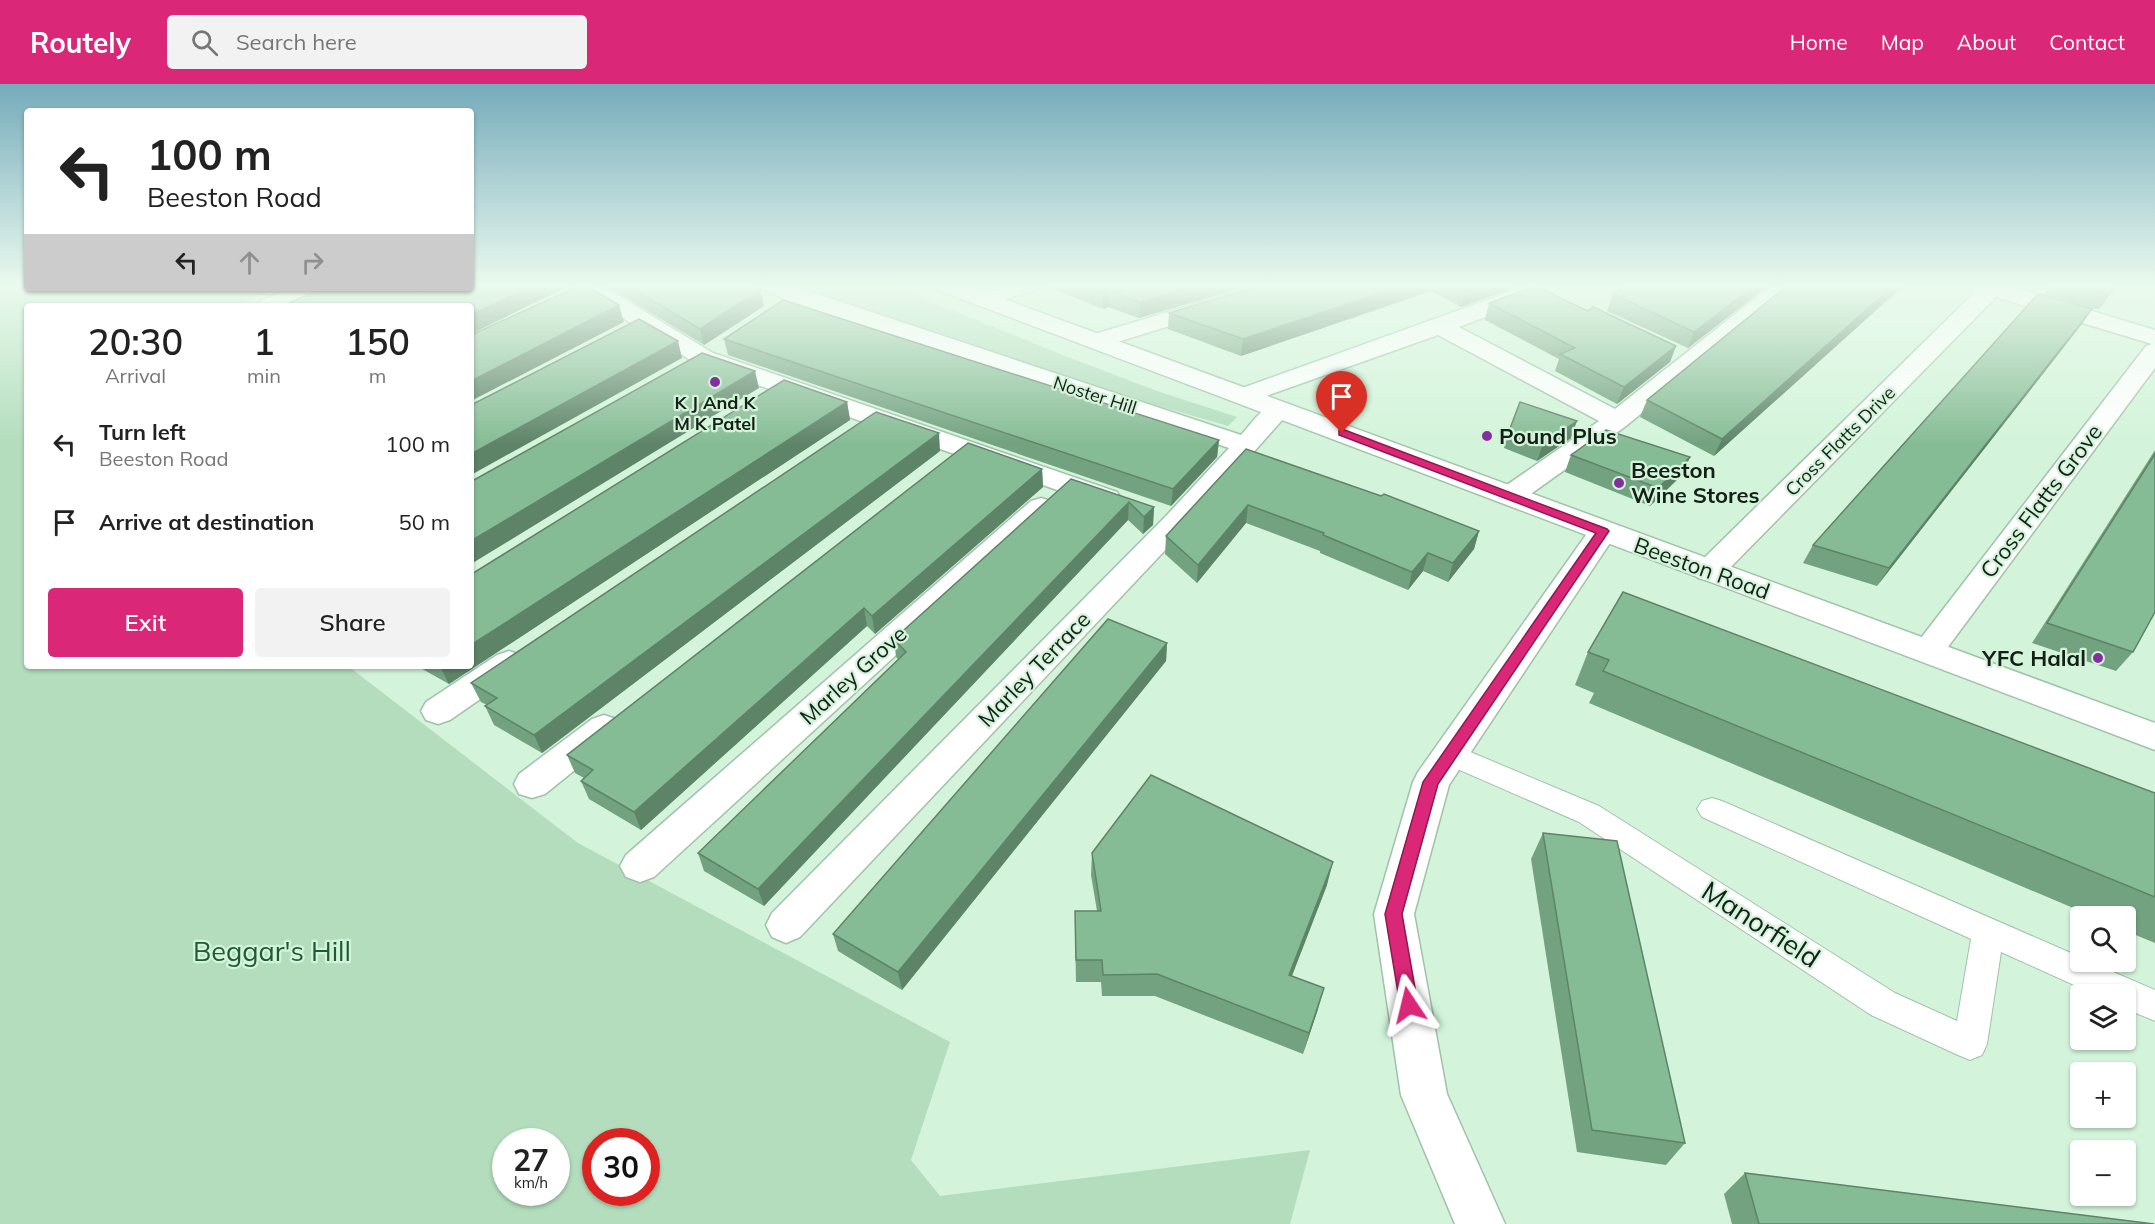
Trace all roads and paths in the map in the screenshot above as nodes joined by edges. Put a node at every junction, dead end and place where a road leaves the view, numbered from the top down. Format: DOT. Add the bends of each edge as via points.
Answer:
graph roads {
  1 [pos="651,338"];
  2 [pos="914,338"];
  3 [pos="1088,338"];
  4 [pos="1105,338"];
  5 [pos="1406,338"];
  6 [pos="1463,338"];
  7 [pos="1707,338"];
  8 [pos="1938,338"];
  9 [pos="732,339"];
  10 [pos="1096,341"];
  11 [pos="2155,351"];
  12 [pos="694,364"];
  13 [pos="783,386"];
  14 [pos="1243,396"];
  15 [pos="753,405"];
  16 [pos="1279,409"];
  17 [pos="875,417"];
  18 [pos="1617,420"];
  19 [pos="845,437"];
  20 [pos="1246,445"];
  21 [pos="964,449"];
  22 [pos="936,471"];
  23 [pos="1066,484"];
  24 [pos="1511,495"];
  25 [pos="1155,514"];
  26 [pos="1603,531"];
  27 [pos="1709,571"];
  28 [pos="528,651"];
  29 [pos="1927,651"];
  30 [pos="438,711"];
  31 [pos="626,711"];
  32 [pos="2155,737"];
  33 [pos="1449,754"];
  34 [pos="532,784"];
  35 [pos="1712,809"];
  36 [pos="640,866"];
  37 [pos="786,925"];
  38 [pos="1988,931"];
  39 [pos="2155,1006"];
  40 [pos="1480,1224"];
  1 -- 12 [label="street"];
  2 -- 20 [label="street, Noster Hill"];
  3 -- 10 [label="street, Beeston Road"];
  4 -- 10 [label="street"];
  5 -- 14 [label="street"];
  6 -- 18 [label="street"];
  7 -- 18 [label="street" via="1681,356"];
  8 -- 27 [label="street, Cross Flatts Drive"];
  9 -- 12 [label="street"];
  10 -- 14 [label="street, Beeston Road"];
  11 -- 29 [label="street, Cross Flatts Grove"];
  12 -- 13 [label="street"];
  13 -- 15 [label="street"];
  13 -- 17 [label="street"];
  14 -- 16 [label="street, Beeston Road"];
  16 -- 20 [label="street, Marley Terrace"];
  16 -- 24 [label="street, Beeston Road"];
  17 -- 19 [label="street"];
  17 -- 21 [label="street"];
  18 -- 24 [label="street"];
  20 -- 25 [label="street, Marley Terrace"];
  21 -- 22 [label="street"];
  21 -- 23 [label="street"];
  23 -- 25 [label="street"];
  23 -- 36 [label="street, Marley Grove"];
  24 -- 26 [label="street, Beeston Road"];
  25 -- 37 [label="street, Marley Terrace"];
  26 -- 27 [label="street, Beeston Road"];
  26 -- 33 [label="street"];
  27 -- 29 [label="street, Beeston Road"];
  28 -- 30 [label="street"];
  29 -- 32 [label="street, Beeston Road"];
  31 -- 34 [label="street"];
  33 -- 38 [label="lane, Manorfield" via="1589,814 1883,1004 1970,1044"];
  33 -- 40 [label="street" via="1431,782 1394,914 1425,1095"];
  35 -- 38 [label="lane"];
  38 -- 39 [label="lane"];
}
